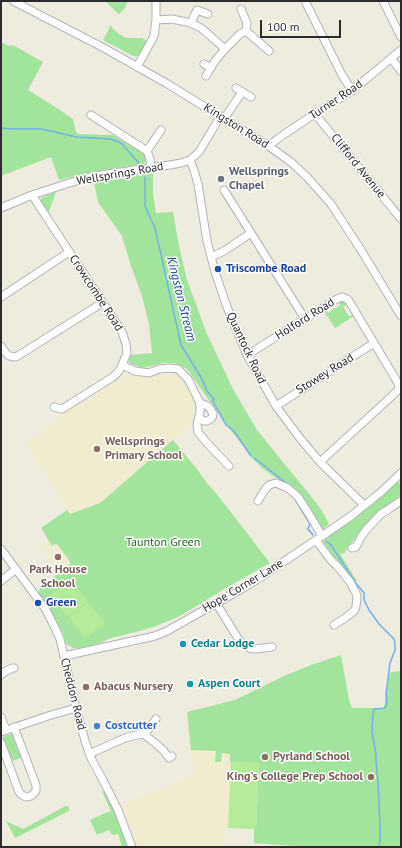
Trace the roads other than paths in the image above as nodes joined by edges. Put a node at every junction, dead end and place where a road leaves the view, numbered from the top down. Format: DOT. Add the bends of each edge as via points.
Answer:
graph roads {
  1 [pos="13,1"];
  2 [pos="156,1"];
  3 [pos="383,1"];
  4 [pos="194,3"];
  5 [pos="306,3"];
  6 [pos="240,9"];
  7 [pos="197,10"];
  8 [pos="208,14"];
  9 [pos="156,20"];
  10 [pos="191,23"];
  11 [pos="246,31"];
  12 [pos="401,37"];
  13 [pos="269,40"];
  14 [pos="225,49"];
  15 [pos="401,50"];
  16 [pos="391,58"];
  17 [pos="204,64"];
  18 [pos="137,67"];
  19 [pos="211,68"];
  20 [pos="401,71"];
  21 [pos="206,76"];
  22 [pos="353,90"];
  23 [pos="250,97"];
  24 [pos="315,114"];
  25 [pos="91,116"];
  26 [pos="222,118"];
  27 [pos="161,130"];
  28 [pos="270,147"];
  29 [pos="147,151"];
  30 [pos="190,160"];
  31 [pos="151,168"];
  32 [pos="224,190"];
  33 [pos="32,195"];
  34 [pos="1,208"];
  35 [pos="401,219"];
  36 [pos="252,233"];
  37 [pos="69,252"];
  38 [pos="211,257"];
  39 [pos="1,297"];
  40 [pos="102,303"];
  41 [pos="401,316"];
  42 [pos="305,318"];
  43 [pos="374,343"];
  44 [pos="1,346"];
  45 [pos="248,355"];
  46 [pos="122,365"];
  47 [pos="200,403"];
  48 [pos="54,406"];
  49 [pos="276,406"];
  50 [pos="199,418"];
  51 [pos="320,462"];
  52 [pos="229,466"];
  53 [pos="400,477"];
  54 [pos="258,501"];
  55 [pos="401,501"];
  56 [pos="364,505"];
  57 [pos="322,536"];
  58 [pos="316,540"];
  59 [pos="356,548"];
  60 [pos="1,550"];
  61 [pos="16,570"];
  62 [pos="1,581"];
  63 [pos="216,603"];
  64 [pos="339,624"];
  65 [pos="272,647"];
  66 [pos="64,656"];
  67 [pos="14,668"];
  68 [pos="1,675"];
  69 [pos="76,708"];
  70 [pos="1,717"];
  71 [pos="156,720"];
  72 [pos="14,727"];
  73 [pos="3,731"];
  74 [pos="145,735"];
  75 [pos="1,743"];
  76 [pos="89,754"];
  77 [pos="169,758"];
  78 [pos="132,847"];
  1 -- 18 [label="street, Kingston Road"];
  2 -- 9 [label="street"];
  3 -- 12 [label="street"];
  4 -- 7 [label="street"];
  5 -- 22 [label="street" via="342,75"];
  6 -- 11 [label="street" via="247,23"];
  7 -- 8 [label="street"];
  7 -- 10 [label="street"];
  9 -- 10 [label="street" via="172,19"];
  9 -- 18 [label="street" via="154,36"];
  10 -- 14 [label="street" via="201,28"];
  11 -- 13 [label="street" via="266,49"];
  11 -- 14 [label="street"];
  14 -- 19 [label="street"];
  15 -- 16 [label="street, Turner Road"];
  16 -- 20 [label="street"];
  16 -- 22 [label="street, Turner Road"];
  17 -- 19 [label="street"];
  18 -- 26 [label="street, Kingston Road"];
  19 -- 21 [label="street"];
  22 -- 24 [label="street, Turner Road"];
  23 -- 26 [label="street" via="239,90"];
  24 -- 28 [label="street, Turner Road"];
  24 -- 35 [label="street, Clifford Avenue"];
  25 -- 29 [label="street" via="103,127"];
  26 -- 28 [label="street, Kingston Road"];
  26 -- 30 [label="street" via="199,152"];
  27 -- 29 [label="street"];
  28 -- 41 [label="street, Kingston Road" via="302,172 331,204"];
  29 -- 31 [label="street"];
  30 -- 31 [label="street, Wellsprings Road"];
  30 -- 38 [label="street, Quantock Road" via="198,184"];
  31 -- 33 [label="street, Wellsprings Road" via="90,177"];
  32 -- 36 [label="street"];
  33 -- 34 [label="street, Wellsprings Road"];
  33 -- 37 [label="street, Crowcombe Road"];
  36 -- 38 [label="street"];
  36 -- 42 [label="street"];
  37 -- 39 [label="street"];
  37 -- 40 [label="street, Crowcombe Road"];
  38 -- 45 [label="street, Quantock Road" via="227,307"];
  40 -- 44 [label="street" via="16,357 9,356"];
  40 -- 46 [label="street, Crowcombe Road" via="122,332 126,344 127,352"];
  42 -- 43 [label="street, Holford Road" via="337,299 345,298"];
  42 -- 45 [label="street, Holford Road"];
  43 -- 49 [label="street, Stowey Road"];
  43 -- 51 [label="street, Holford Road" via="398,384 397,391"];
  45 -- 49 [label="street, Quantock Road"];
  46 -- 47 [label="street" via="135,371 178,369 188,378"];
  46 -- 48 [label="street, Crowcombe Road" via="113,377 62,409"];
  47 -- 50 [label="street"];
  47 -- 50 [label="street" via="208,406 213,414 207,421"];
  49 -- 51 [label="street, Quantock Road"];
  50 -- 52 [label="street" via="198,432"];
  51 -- 56 [label="street, Quantock Road"];
  53 -- 56 [label="street, Hope Corner Lane"];
  54 -- 57 [label="street" via="269,485 276,483 288,488 298,497"];
  55 -- 59 [label="street" via="381,514 361,537"];
  56 -- 57 [label="street, Hope Corner Lane"];
  57 -- 58 [label="street, Hope Corner Lane"];
  58 -- 63 [label="street, Hope Corner Lane" via="252,583"];
  58 -- 64 [label="street" via="356,593 354,611"];
  60 -- 61 [label="street, Cheddon Road"];
  61 -- 62 [label="street"];
  61 -- 66 [label="street, Cheddon Road" via="52,620"];
  63 -- 65 [label="street" via="245,646 255,649"];
  63 -- 66 [label="street, Hope Corner Lane" via="155,636"];
  66 -- 69 [label="street, Cheddon Road"];
  67 -- 68 [label="street"];
  69 -- 72 [label="street"];
  69 -- 76 [label="street, Cheddon Road"];
  70 -- 73 [label="street"];
  71 -- 74 [label="street"];
  72 -- 73 [label="street"];
  72 -- 75 [label="street" via="36,784 36,791 31,796 26,797 19,792"];
  74 -- 76 [label="street" via="125,738"];
  74 -- 77 [label="street"];
  76 -- 78 [label="street, Cheddon Road" via="118,810"];
}
